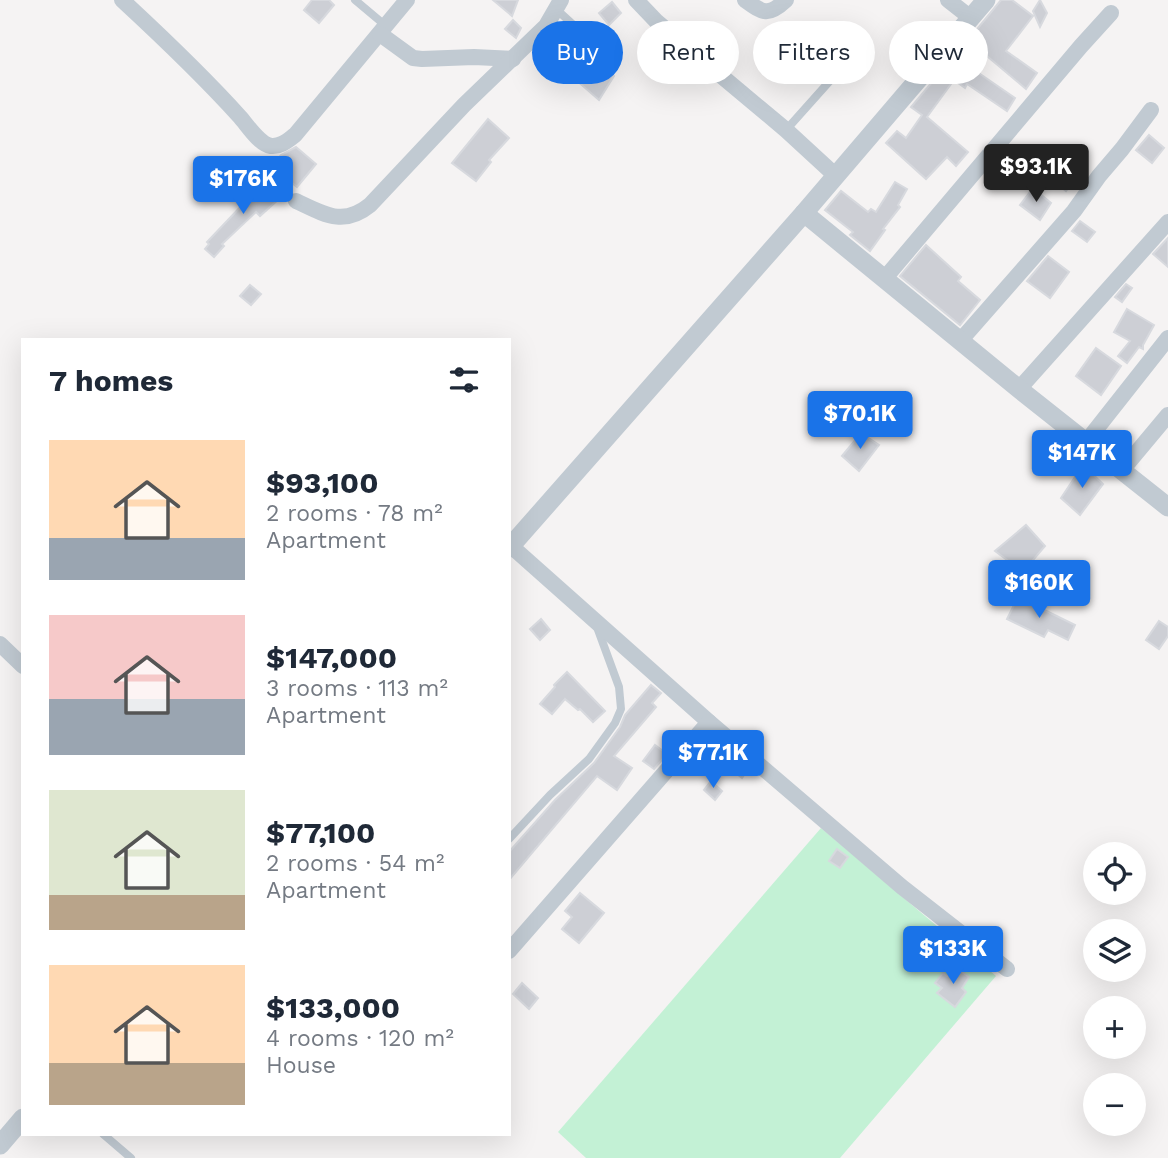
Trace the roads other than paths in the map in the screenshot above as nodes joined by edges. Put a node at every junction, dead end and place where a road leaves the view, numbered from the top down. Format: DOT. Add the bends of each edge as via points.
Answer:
graph roads {
  1 [pos="122,0"];
  2 [pos="355,0"];
  3 [pos="407,0"];
  4 [pos="636,0"];
  5 [pos="660,0"];
  6 [pos="745,0"];
  7 [pos="786,0"];
  8 [pos="948,0"];
  9 [pos="986,0"];
  10 [pos="559,5"];
  11 [pos="649,13"];
  12 [pos="1111,13"];
  13 [pos="971,18"];
  14 [pos="574,21"];
  15 [pos="383,30"];
  16 [pos="513,59"];
  17 [pos="827,84"];
  18 [pos="1151,110"];
  19 [pos="786,130"];
  20 [pos="836,176"];
  21 [pos="296,201"];
  22 [pos="804,213"];
  23 [pos="1168,222"];
  24 [pos="884,278"];
  25 [pos="1168,338"];
  26 [pos="960,341"];
  27 [pos="1019,389"];
  28 [pos="1168,415"];
  29 [pos="1086,442"];
  30 [pos="1122,470"];
  31 [pos="1168,507"];
  32 [pos="511,546"];
  33 [pos="511,548"];
  34 [pos="593,617"];
  35 [pos="0,644"];
  36 [pos="21,664"];
  37 [pos="709,722"];
  38 [pos="511,837"];
  39 [pos="511,949"];
  40 [pos="1007,969"];
  41 [pos="21,1120"];
  42 [pos="105,1136"];
  43 [pos="0,1145"];
  44 [pos="131,1158"];
  1 -- 15 [label="street" via="261,141 272,146 295,135"];
  2 -- 15 [label="lane"];
  3 -- 15 [label="street"];
  4 -- 11 [label="street"];
  5 -- 11 [label="street"];
  6 -- 7 [label="street" via="768,11"];
  8 -- 13 [label="street"];
  9 -- 13 [label="street"];
  10 -- 14 [label="lane"];
  10 -- 16 [label="street" via="547,26"];
  11 -- 19 [label="street"];
  12 -- 24 [label="street"];
  13 -- 20 [label="street"];
  15 -- 16 [label="street" via="413,58"];
  16 -- 21 [label="street" via="358,214 322,213"];
  17 -- 19 [label="lane"];
  18 -- 26 [label="street" via="1074,211"];
  19 -- 20 [label="street"];
  20 -- 22 [label="street"];
  22 -- 24 [label="street"];
  22 -- 32 [label="street"];
  23 -- 27 [label="street"];
  24 -- 26 [label="street"];
  25 -- 29 [label="street"];
  26 -- 27 [label="street"];
  27 -- 29 [label="street"];
  28 -- 30 [label="street"];
  29 -- 30 [label="street"];
  30 -- 31 [label="street"];
  33 -- 34 [label="street"];
  34 -- 37 [label="street"];
  34 -- 38 [label="lane" via="620,687 621,709 589,759"];
  35 -- 36 [label="street"];
  37 -- 39 [label="street"];
  37 -- 40 [label="street" via="902,887"];
  41 -- 43 [label="street"];
  42 -- 44 [label="lane"];
}
